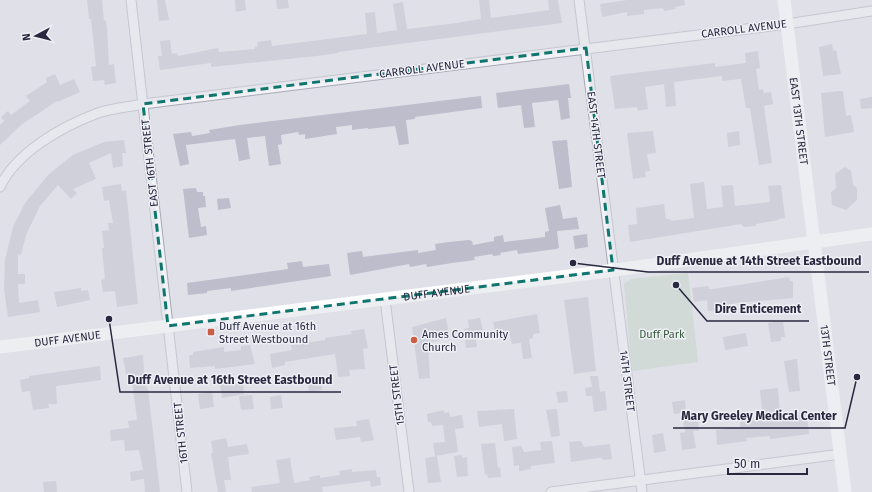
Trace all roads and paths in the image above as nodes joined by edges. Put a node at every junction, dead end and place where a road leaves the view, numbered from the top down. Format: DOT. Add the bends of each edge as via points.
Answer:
graph roads {
  1 [pos="132,0"];
  2 [pos="579,0"];
  3 [pos="784,0"];
  4 [pos="872,12"];
  5 [pos="787,24"];
  6 [pos="586,48"];
  7 [pos="143,104"];
  8 [pos="0,187"];
  9 [pos="872,234"];
  10 [pos="813,243"];
  11 [pos="613,270"];
  12 [pos="385,299"];
  13 [pos="168,326"];
  14 [pos="0,347"];
  15 [pos="841,454"];
  16 [pos="640,480"];
  17 [pos="188,492"];
  18 [pos="409,492"];
  19 [pos="551,492"];
  20 [pos="642,492"];
  21 [pos="845,492"];
  1 -- 7 [label="street, EAST 16TH STREET"];
  2 -- 6 [label="street, EAST 14TH STREET"];
  3 -- 5 [label="main road, EAST 13TH STREET"];
  4 -- 5 [label="street, CARROLL AVENUE"];
  5 -- 6 [label="street, CARROLL AVENUE"];
  5 -- 10 [label="main road, EAST 13TH STREET"];
  6 -- 7 [label="street, CARROLL AVENUE"];
  6 -- 11 [label="street, EAST 14TH STREET"];
  7 -- 8 [label="street, CARROLL AVENUE" via="99,112 62,128 31,150 5,176"];
  7 -- 13 [label="street, EAST 16TH STREET"];
  9 -- 10 [label="main road, DUFF AVENUE"];
  10 -- 11 [label="main road, DUFF AVENUE"];
  10 -- 15 [label="main road, 13TH STREET"];
  11 -- 12 [label="main road, DUFF AVENUE"];
  11 -- 16 [label="street, 14TH STREET"];
  12 -- 13 [label="main road, DUFF AVENUE"];
  12 -- 18 [label="street, 15TH STREET"];
  13 -- 14 [label="main road, DUFF AVENUE"];
  13 -- 17 [label="street, 16TH STREET"];
  15 -- 16 [label="street"];
  15 -- 21 [label="main road, 13TH STREET"];
  16 -- 19 [label="street"];
  16 -- 20 [label="street, 14TH STREET"];
}
